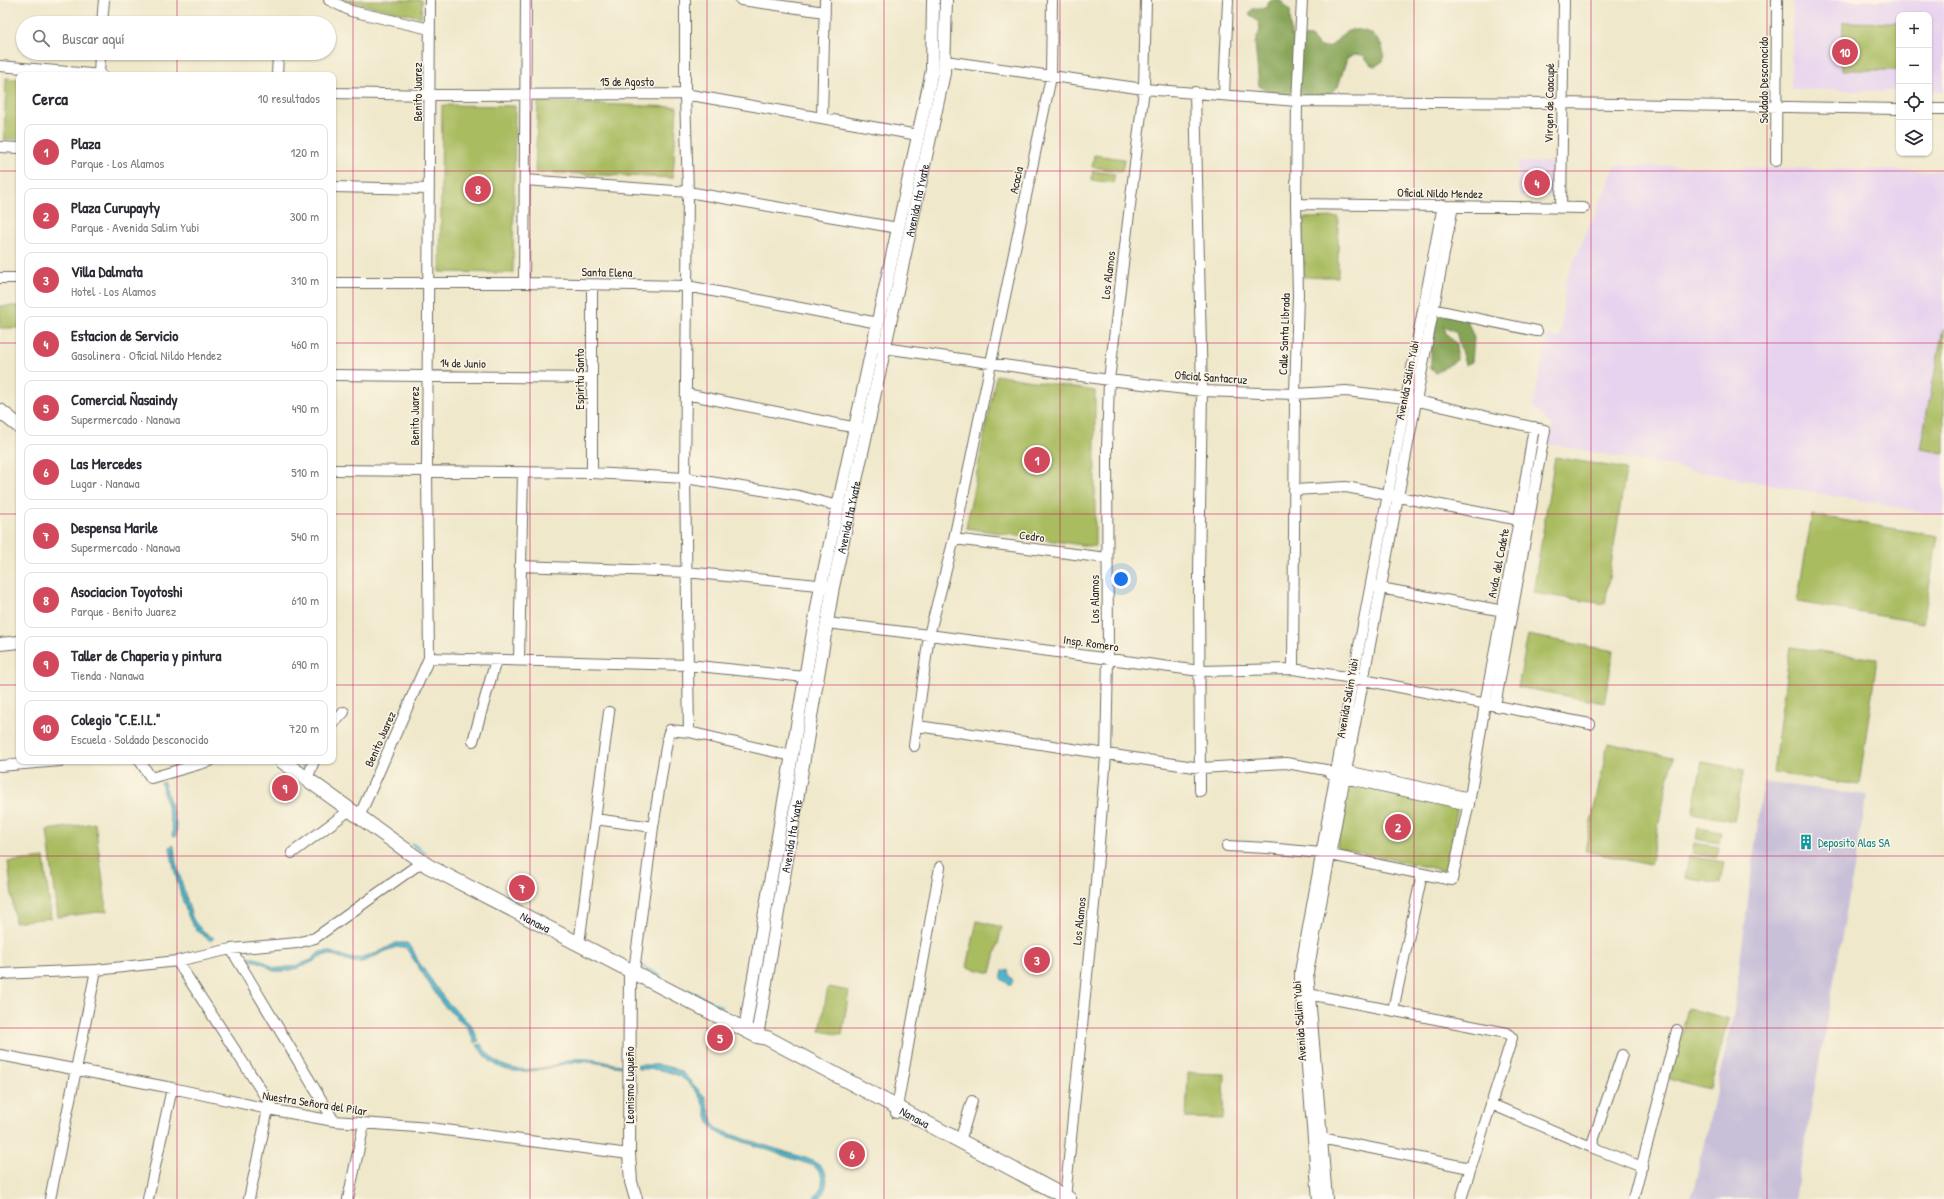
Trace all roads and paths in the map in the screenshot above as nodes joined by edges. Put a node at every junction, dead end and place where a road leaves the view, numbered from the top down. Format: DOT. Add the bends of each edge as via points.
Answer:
graph roads {
  1 [pos="104,0"];
  2 [pos="329,0"];
  3 [pos="430,0"];
  4 [pos="526,0"];
  5 [pos="685,0"];
  6 [pos="742,0"];
  7 [pos="826,0"];
  8 [pos="933,0"];
  9 [pos="946,0"];
  10 [pos="1052,0"];
  11 [pos="1146,0"];
  12 [pos="1228,0"];
  13 [pos="1302,0"];
  14 [pos="1564,0"];
  15 [pos="1777,0"];
  16 [pos="825,12"];
  17 [pos="103,16"];
  18 [pos="430,29"];
  19 [pos="99,60"];
  20 [pos="278,60"];
  21 [pos="945,61"];
  22 [pos="0,66"];
  23 [pos="64,72"];
  24 [pos="97,72"];
  25 [pos="277,72"];
  26 [pos="1051,77"];
  27 [pos="929,85"];
  28 [pos="941,88"];
  29 [pos="1144,89"];
  30 [pos="1195,92"];
  31 [pos="336,93"];
  32 [pos="526,93"];
  33 [pos="685,94"];
  34 [pos="430,95"];
  35 [pos="1224,95"];
  36 [pos="1297,101"];
  37 [pos="1561,103"];
  38 [pos="1776,107"];
  39 [pos="1896,109"];
  40 [pos="1932,109"];
  41 [pos="1944,109"];
  42 [pos="822,117"];
  43 [pos="918,136"];
  44 [pos="0,147"];
  45 [pos="16,148"];
  46 [pos="1776,160"];
  47 [pos="525,180"];
  48 [pos="336,187"];
  49 [pos="429,189"];
  50 [pos="688,192"];
  51 [pos="1296,204"];
  52 [pos="1448,206"];
  53 [pos="1562,207"];
  54 [pos="1584,208"];
  55 [pos="898,228"];
  56 [pos="896,268"];
  57 [pos="0,278"];
  58 [pos="16,278"];
  59 [pos="336,283"];
  60 [pos="524,283"];
  61 [pos="428,284"];
  62 [pos="592,285"];
  63 [pos="687,286"];
  64 [pos="1423,307"];
  65 [pos="1433,310"];
  66 [pos="878,323"];
  67 [pos="1537,331"];
  68 [pos="879,347"];
  69 [pos="990,364"];
  70 [pos="336,375"];
  71 [pos="428,376"];
  72 [pos="592,378"];
  73 [pos="1109,380"];
  74 [pos="1202,391"];
  75 [pos="686,394"];
  76 [pos="1295,394"];
  77 [pos="1405,398"];
  78 [pos="1416,400"];
  79 [pos="0,411"];
  80 [pos="16,424"];
  81 [pos="1534,427"];
  82 [pos="861,429"];
  83 [pos="336,470"];
  84 [pos="427,471"];
  85 [pos="523,472"];
  86 [pos="592,473"];
  87 [pos="685,478"];
  88 [pos="1294,490"];
  89 [pos="1393,495"];
  90 [pos="838,506"];
  91 [pos="1524,521"];
  92 [pos="954,539"];
  93 [pos="1107,558"];
  94 [pos="520,566"];
  95 [pos="686,572"];
  96 [pos="821,585"];
  97 [pos="1370,586"];
  98 [pos="834,587"];
  99 [pos="1381,588"];
  100 [pos="1507,612"];
  101 [pos="827,623"];
  102 [pos="929,635"];
  103 [pos="16,642"];
  104 [pos="0,644"];
  105 [pos="429,658"];
  106 [pos="1108,658"];
  107 [pos="496,660"];
  108 [pos="519,660"];
  109 [pos="688,665"];
  110 [pos="1293,669"];
  111 [pos="1200,671"];
  112 [pos="806,677"];
  113 [pos="1353,678"];
  114 [pos="1364,680"];
  115 [pos="1485,704"];
  116 [pos="1495,706"];
  117 [pos="344,712"];
  118 [pos="609,712"];
  119 [pos="336,721"];
  120 [pos="1590,724"];
  121 [pos="918,726"];
  122 [pos="688,732"];
  123 [pos="795,736"];
  124 [pos="808,738"];
  125 [pos="474,742"];
  126 [pos="914,746"];
  127 [pos="1106,754"];
  128 [pos="792,756"];
  129 [pos="24,764"];
  130 [pos="142,764"];
  131 [pos="200,764"];
  132 [pos="286,764"];
  133 [pos="313,764"];
  134 [pos="0,766"];
  135 [pos="1200,768"];
  136 [pos="1336,773"];
  137 [pos="1347,775"];
  138 [pos="307,779"];
  139 [pos="1200,791"];
  140 [pos="1470,802"];
  141 [pos="355,814"];
  142 [pos="595,819"];
  143 [pos="653,827"];
  144 [pos="1228,846"];
  145 [pos="292,853"];
  146 [pos="1326,854"];
  147 [pos="422,862"];
  148 [pos="940,867"];
  149 [pos="1422,874"];
  150 [pos="777,882"];
  151 [pos="579,944"];
  152 [pos="231,949"];
  153 [pos="177,961"];
  154 [pos="96,970"];
  155 [pos="632,971"];
  156 [pos="0,974"];
  157 [pos="1305,993"];
  158 [pos="1393,1010"];
  159 [pos="1677,1030"];
  160 [pos="754,1034"];
  161 [pos="0,1054"];
  162 [pos="1622,1055"];
  163 [pos="76,1070"];
  164 [pos="172,1088"];
  165 [pos="972,1101"];
  166 [pos="1491,1104"];
  167 [pos="271,1110"];
  168 [pos="897,1111"];
  169 [pos="334,1121"];
  170 [pos="364,1124"];
  171 [pos="1321,1138"];
  172 [pos="960,1141"];
  173 [pos="1590,1147"];
  174 [pos="629,1154"];
  175 [pos="1642,1167"];
  176 [pos="1470,1168"];
  177 [pos="1064,1198"];
  178 [pos="50,1199"];
  179 [pos="148,1199"];
  180 [pos="249,1199"];
  181 [pos="348,1199"];
  182 [pos="636,1199"];
  183 [pos="1318,1199"];
  184 [pos="1327,1199"];
  185 [pos="1461,1199"];
  186 [pos="1633,1199"];
  1 -- 17 [label="street"];
  2 -- 18 [label="street" via="351,11"];
  3 -- 18 [label="street, Benito Juarez"];
  4 -- 32 [label="street"];
  5 -- 33 [label="street"];
  6 -- 16 [label="street"];
  7 -- 16 [label="street"];
  8 -- 27 [label="street, Avenida Ita Yvate"];
  9 -- 21 [label="street, Avenida Ita Yvate"];
  10 -- 26 [label="street, Acacia"];
  11 -- 29 [label="street, Los Alamos"];
  12 -- 35 [label="street"];
  13 -- 36 [label="street, Calle Santa Librada"];
  14 -- 37 [label="street, Virgen de Caacupé"];
  15 -- 38 [label="street, Soldado Desconocido"];
  16 -- 42 [label="street"];
  18 -- 34 [label="street, Benito Juarez"];
  19 -- 24 [label="street"];
  20 -- 25 [label="street"];
  21 -- 26 [label="street"];
  21 -- 28 [label="street, Avenida Ita Yvate"];
  22 -- 23 [label="street"];
  26 -- 29 [label="street"];
  26 -- 69 [label="street, Acacia"];
  27 -- 28 [label="street"];
  27 -- 43 [label="street, Avenida Ita Yvate"];
  28 -- 56 [label="street, Avenida Ita Yvate"];
  29 -- 30 [label="street"];
  29 -- 73 [label="street, Los Alamos"];
  30 -- 35 [label="street"];
  30 -- 74 [label="street"];
  31 -- 34 [label="street, 15 de Agosto"];
  32 -- 33 [label="street, 15 de Agosto"];
  32 -- 34 [label="street, 15 de Agosto"];
  32 -- 47 [label="street"];
  33 -- 42 [label="street, 15 de Agosto"];
  33 -- 50 [label="street"];
  34 -- 49 [label="street, Benito Juarez"];
  35 -- 36 [label="street"];
  36 -- 37 [label="street"];
  36 -- 51 [label="street, Calle Santa Librada"];
  37 -- 38 [label="street"];
  37 -- 53 [label="street, Virgen de Caacupé"];
  38 -- 39 [label="street"];
  38 -- 46 [label="street, Soldado Desconocido"];
  40 -- 41 [label="street"];
  42 -- 43 [label="street, 15 de Agosto"];
  43 -- 55 [label="street, Avenida Ita Yvate"];
  44 -- 45 [label="street"];
  47 -- 50 [label="street"];
  47 -- 60 [label="street"];
  48 -- 49 [label="street"];
  49 -- 61 [label="street, Benito Juarez"];
  50 -- 55 [label="street"];
  50 -- 63 [label="street"];
  51 -- 52 [label="street, Oficial Nildo Mendez"];
  51 -- 76 [label="street, Calle Santa Librada" via="1298,296"];
  52 -- 53 [label="street, Oficial Nildo Mendez"];
  52 -- 64 [label="street, Avenida Salim Yubi"];
  52 -- 65 [label="street, Avenida Salim Yubi"];
  53 -- 54 [label="street, Oficial Nildo Mendez"];
  55 -- 56 [label="street, Avenida Ita Yvate"];
  56 -- 66 [label="street, Avenida Ita Yvate"];
  56 -- 68 [label="street, Avenida Ita Yvate"];
  57 -- 58 [label="street"];
  59 -- 61 [label="street, Santa Elena"];
  60 -- 61 [label="street, Santa Elena"];
  60 -- 62 [label="street, Santa Elena"];
  61 -- 71 [label="street, Benito Juarez"];
  62 -- 63 [label="street, Santa Elena"];
  62 -- 72 [label="street, Espiritu Santo"];
  63 -- 66 [label="street, Santa Elena"];
  63 -- 75 [label="street"];
  64 -- 65 [label="street"];
  64 -- 77 [label="street, Avenida Salim Yubi"];
  65 -- 67 [label="street"];
  65 -- 78 [label="street, Avenida Salim Yubi"];
  66 -- 68 [label="street, Avenida Ita Yvate"];
  68 -- 69 [label="street, Oficial Santacruz"];
  68 -- 82 [label="street, Avenida Ita Yvate"];
  69 -- 73 [label="street, Oficial Santacruz"];
  69 -- 92 [label="street, Acacia"];
  70 -- 71 [label="street, 14 de Junio"];
  71 -- 72 [label="street, 14 de Junio"];
  71 -- 84 [label="street, Benito Juarez"];
  72 -- 86 [label="street, Espiritu Santo"];
  73 -- 74 [label="street, Oficial Santacruz"];
  73 -- 93 [label="street, Los Alamos"];
  74 -- 76 [label="street, Oficial Santacruz"];
  74 -- 111 [label="street"];
  75 -- 82 [label="street"];
  75 -- 87 [label="street"];
  76 -- 77 [label="street, Oficial Santacruz" via="1346,391"];
  76 -- 88 [label="street, Calle Santa Librada"];
  77 -- 78 [label="street, Oficial Santacruz"];
  77 -- 89 [label="street, Avenida Salim Yubi"];
  78 -- 81 [label="street, Oficial Santacruz"];
  78 -- 89 [label="street, Avenida Salim Yubi"];
  79 -- 80 [label="main road"];
  81 -- 91 [label="street, Avda. del Cadete"];
  81 -- 91 [label="street, Oficial Santacruz" via="1545,430"];
  82 -- 90 [label="street, Avenida Ita Yvate"];
  82 -- 98 [label="street, Avenida Ita Yvate"];
  83 -- 84 [label="street"];
  84 -- 85 [label="street"];
  84 -- 105 [label="street, Benito Juarez"];
  85 -- 86 [label="street"];
  85 -- 94 [label="street"];
  86 -- 87 [label="street"];
  87 -- 90 [label="street" via="799,496"];
  87 -- 95 [label="street"];
  88 -- 89 [label="street" via="1346,487"];
  88 -- 110 [label="street, Calle Santa Librada"];
  89 -- 91 [label="street"];
  89 -- 97 [label="street, Avenida Salim Yubi"];
  89 -- 99 [label="street, Avenida Salim Yubi"];
  90 -- 96 [label="street, Avenida Ita Yvate"];
  91 -- 100 [label="street, Avda. del Cadete"];
  92 -- 93 [label="street, Cedro"];
  92 -- 102 [label="street, Acacia"];
  93 -- 106 [label="street, Los Alamos"];
  94 -- 95 [label="street"];
  94 -- 108 [label="street"];
  95 -- 96 [label="street"];
  95 -- 109 [label="street"];
  96 -- 98 [label="street"];
  96 -- 112 [label="street, Avenida Ita Yvate"];
  97 -- 99 [label="street"];
  97 -- 113 [label="street, Avenida Salim Yubi"];
  98 -- 101 [label="street, Avenida Ita Yvate"];
  99 -- 100 [label="street"];
  99 -- 114 [label="street, Avenida Salim Yubi"];
  100 -- 115 [label="street, Avda. del Cadete"];
  100 -- 116 [label="street"];
  101 -- 102 [label="street, Insp. Romero"];
  101 -- 124 [label="street, Avenida Ita Yvate"];
  102 -- 106 [label="street, Insp. Romero"];
  102 -- 121 [label="street, Acacia"];
  103 -- 104 [label="street"];
  105 -- 107 [label="street"];
  105 -- 141 [label="street, Benito Juarez"];
  106 -- 111 [label="street, Insp. Romero"];
  106 -- 127 [label="street, Los Alamos"];
  107 -- 108 [label="street"];
  107 -- 125 [label="street"];
  108 -- 109 [label="street"];
  109 -- 112 [label="street"];
  109 -- 122 [label="street"];
  110 -- 111 [label="street, Insp. Romero"];
  110 -- 113 [label="street, Insp. Romero"];
  111 -- 135 [label="street"];
  112 -- 123 [label="street, Avenida Ita Yvate"];
  113 -- 114 [label="street, Insp. Romero"];
  113 -- 136 [label="street, Avenida Salim Yubi"];
  114 -- 115 [label="street, Insp. Romero"];
  114 -- 137 [label="street, Avenida Salim Yubi"];
  115 -- 116 [label="street, Insp. Romero"];
  115 -- 140 [label="street, Avda. del Cadete"];
  116 -- 120 [label="street, Insp. Romero"];
  117 -- 119 [label="street"];
  118 -- 142 [label="street"];
  121 -- 126 [label="street, Acacia"];
  121 -- 127 [label="street"];
  122 -- 128 [label="street"];
  122 -- 143 [label="street" via="670,730 668,735"];
  123 -- 124 [label="street"];
  123 -- 128 [label="street, Avenida Ita Yvate"];
  124 -- 150 [label="street, Avenida Ita Yvate"];
  127 -- 135 [label="street"];
  127 -- 177 [label="street, Los Alamos" via="1095,894"];
  128 -- 150 [label="street, Avenida Ita Yvate"];
  129 -- 134 [label="street"];
  130 -- 131 [label="street" via="151,778"];
  132 -- 138 [label="main road, Nanawa"];
  133 -- 138 [label="street"];
  135 -- 136 [label="street" via="1286,763"];
  135 -- 139 [label="street"];
  136 -- 137 [label="street"];
  136 -- 146 [label="street, Avenida Salim Yubi"];
  137 -- 140 [label="street"];
  137 -- 146 [label="street, Avenida Salim Yubi"];
  138 -- 141 [label="main road, Nanawa"];
  140 -- 149 [label="street, Avda. del Cadete" via="1452,880"];
  141 -- 145 [label="street"];
  141 -- 147 [label="main road, Nanawa"];
  142 -- 143 [label="street"];
  142 -- 151 [label="street"];
  143 -- 155 [label="street"];
  144 -- 146 [label="street"];
  146 -- 149 [label="street"];
  146 -- 157 [label="street, Avenida Salim Yubi" via="1300,972"];
  147 -- 151 [label="main road, Nanawa"];
  147 -- 152 [label="street" via="314,938 296,943"];
  148 -- 168 [label="street"];
  149 -- 158 [label="street"];
  150 -- 160 [label="street, Avenida Ita Yvate"];
  151 -- 155 [label="main road, Nanawa"];
  152 -- 153 [label="street"];
  152 -- 169 [label="street"];
  153 -- 154 [label="street"];
  153 -- 167 [label="street"];
  154 -- 156 [label="street"];
  154 -- 163 [label="street"];
  155 -- 160 [label="main road, Nanawa"];
  155 -- 174 [label="street, Leonismo Luqueño"];
  157 -- 158 [label="street"];
  157 -- 171 [label="street, Avenida Salim Yubi"];
  157 -- 183 [label="street, Avenida Salim Yubi"];
  158 -- 166 [label="street" via="1507,1033 1511,1036"];
  159 -- 175 [label="street"];
  160 -- 168 [label="main road, Nanawa" via="765,1043"];
  161 -- 163 [label="street, Nuestra Señora del Pilar"];
  162 -- 173 [label="street"];
  163 -- 164 [label="street, Nuestra Señora del Pilar"];
  163 -- 178 [label="street"];
  164 -- 167 [label="street, Nuestra Señora del Pilar"];
  164 -- 179 [label="street"];
  165 -- 172 [label="street"];
  166 -- 173 [label="street"];
  166 -- 176 [label="street"];
  167 -- 169 [label="street, Nuestra Señora del Pilar"];
  167 -- 180 [label="street"];
  168 -- 172 [label="main road, Nanawa"];
  168 -- 177 [label="main road, Nanawa"];
  169 -- 170 [label="street, Nuestra Señora del Pilar"];
  170 -- 174 [label="street, Nuestra Señora del Pilar" via="430,1128"];
  170 -- 181 [label="street"];
  171 -- 176 [label="street"];
  171 -- 184 [label="street, Avenida Salim Yubi"];
  172 -- 177 [label="main road, Nanawa"];
  173 -- 175 [label="street"];
  174 -- 182 [label="street, Leonismo Luqueño" via="631,1182"];
  175 -- 186 [label="street"];
  176 -- 185 [label="street"];
}
